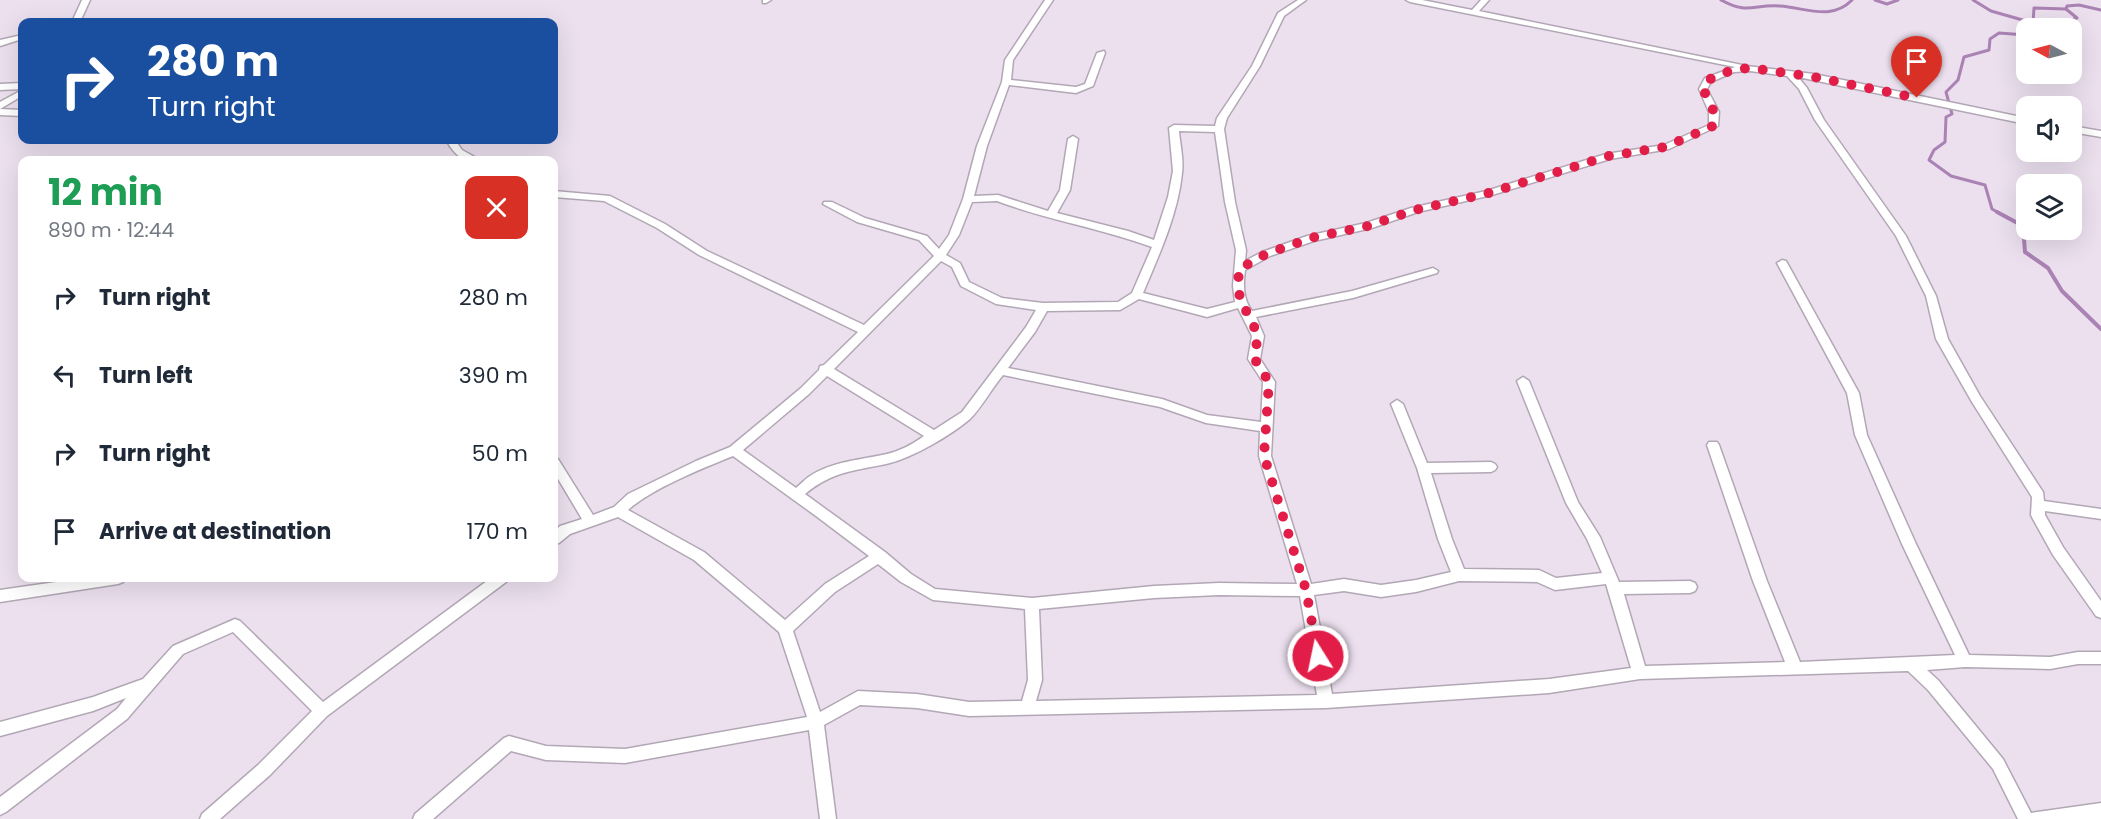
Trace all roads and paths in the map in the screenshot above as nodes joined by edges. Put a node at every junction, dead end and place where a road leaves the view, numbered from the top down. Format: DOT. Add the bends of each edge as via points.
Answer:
graph roads {
  1 [pos="86,0"];
  2 [pos="1049,0"];
  3 [pos="1302,0"];
  4 [pos="1410,0"];
  5 [pos="1485,0"];
  6 [pos="1474,12"];
  7 [pos="78,18"];
  8 [pos="18,38"];
  9 [pos="0,43"];
  10 [pos="1101,53"];
  11 [pos="1750,68"];
  12 [pos="1789,73"];
  13 [pos="1006,82"];
  14 [pos="18,86"];
  15 [pos="0,87"];
  16 [pos="18,95"];
  17 [pos="0,106"];
  18 [pos="0,112"];
  19 [pos="18,113"];
  20 [pos="2016,119"];
  21 [pos="1219,129"];
  22 [pos="2082,131"];
  23 [pos="2101,134"];
  24 [pos="1073,139"];
  25 [pos="453,144"];
  26 [pos="466,156"];
  27 [pos="558,194"];
  28 [pos="968,199"];
  29 [pos="828,204"];
  30 [pos="1052,214"];
  31 [pos="1158,245"];
  32 [pos="939,256"];
  33 [pos="1782,263"];
  34 [pos="1239,269"];
  35 [pos="1433,271"];
  36 [pos="1137,295"];
  37 [pos="1241,304"];
  38 [pos="1043,307"];
  39 [pos="1249,315"];
  40 [pos="864,330"];
  41 [pos="825,369"];
  42 [pos="1000,370"];
  43 [pos="1523,381"];
  44 [pos="1397,404"];
  45 [pos="1266,427"];
  46 [pos="935,437"];
  47 [pos="1713,445"];
  48 [pos="734,450"];
  49 [pos="1491,467"];
  50 [pos="1423,468"];
  51 [pos="558,469"];
  52 [pos="796,494"];
  53 [pos="2038,505"];
  54 [pos="619,511"];
  55 [pos="2101,514"];
  56 [pos="590,521"];
  57 [pos="558,536"];
  58 [pos="880,556"];
  59 [pos="1459,575"];
  60 [pos="71,582"];
  61 [pos="496,582"];
  62 [pos="1613,583"];
  63 [pos="1690,586"];
  64 [pos="1306,590"];
  65 [pos="0,596"];
  66 [pos="1032,604"];
  67 [pos="2101,612"];
  68 [pos="785,628"];
  69 [pos="2101,658"];
  70 [pos="1965,661"];
  71 [pos="1911,665"];
  72 [pos="1795,668"];
  73 [pos="1641,673"];
  74 [pos="148,684"];
  75 [pos="1326,701"];
  76 [pos="1027,708"];
  77 [pos="322,711"];
  78 [pos="816,722"];
  79 [pos="0,729"];
  80 [pos="0,807"];
  81 [pos="2101,811"];
  82 [pos="208,819"];
  83 [pos="421,819"];
  84 [pos="828,819"];
  85 [pos="2026,819"];
  86 [pos="2035,819"];
  1 -- 7 [label="street"];
  2 -- 13 [label="street" via="1008,60"];
  3 -- 21 [label="street" via="1281,15"];
  4 -- 6 [label="street"];
  5 -- 6 [label="street"];
  6 -- 11 [label="street"];
  8 -- 9 [label="street"];
  10 -- 13 [label="street" via="1089,86 1076,90"];
  11 -- 12 [label="street"];
  11 -- 34 [label="street" via="1732,70 1708,80 1703,89 1714,112 1713,126 1684,140 1609,156 1489,193 1311,238 1266,254"];
  12 -- 20 [label="street"];
  12 -- 53 [label="street" via="1902,236 1930,296 1942,339 2038,496"];
  13 -- 28 [label="street" via="982,146"];
  14 -- 15 [label="street"];
  16 -- 17 [label="street"];
  18 -- 19 [label="street"];
  21 -- 31 [label="street" via="1174,128 1178,171"];
  21 -- 34 [label="street" via="1240,250"];
  22 -- 23 [label="street"];
  24 -- 30 [label="street" via="1065,190"];
  25 -- 26 [label="street"];
  27 -- 40 [label="street" via="606,198 703,253"];
  28 -- 30 [label="street" via="998,198"];
  28 -- 32 [label="street" via="954,235"];
  29 -- 32 [label="street" via="861,220 923,238"];
  30 -- 31 [label="street"];
  31 -- 36 [label="street"];
  32 -- 38 [label="street" via="956,265 965,284 1000,301"];
  32 -- 40 [label="street"];
  33 -- 70 [label="street" via="1853,393 1861,435"];
  34 -- 37 [label="street"];
  35 -- 39 [label="street" via="1353,294"];
  36 -- 37 [label="street" via="1207,313"];
  36 -- 38 [label="street" via="1120,306"];
  37 -- 39 [label="street"];
  38 -- 42 [label="street"];
  39 -- 45 [label="street" via="1258,336 1254,358 1269,382"];
  40 -- 41 [label="street"];
  41 -- 46 [label="street"];
  41 -- 48 [label="street" via="805,391"];
  42 -- 45 [label="street" via="1162,403 1206,419"];
  42 -- 46 [label="street" via="966,415"];
  43 -- 62 [label="street" via="1569,495"];
  44 -- 50 [label="street"];
  45 -- 64 [label="street" via="1264,456"];
  46 -- 52 [label="street" via="890,458 828,473"];
  47 -- 72 [label="street"];
  48 -- 52 [label="street"];
  48 -- 54 [label="street" via="633,498"];
  49 -- 50 [label="street"];
  50 -- 59 [label="street"];
  51 -- 56 [label="street"];
  52 -- 58 [label="street"];
  53 -- 55 [label="street"];
  53 -- 67 [label="street" via="2038,515 2058,551"];
  54 -- 56 [label="street"];
  54 -- 68 [label="street" via="699,556"];
  56 -- 57 [label="street"];
  58 -- 66 [label="street" via="933,594"];
  58 -- 68 [label="street" via="830,588"];
  59 -- 62 [label="street" via="1539,576 1555,584 1589,579"];
  59 -- 64 [label="street" via="1381,591 1344,585"];
  60 -- 65 [label="street"];
  61 -- 77 [label="street"];
  62 -- 63 [label="street"];
  62 -- 73 [label="street"];
  64 -- 66 [label="street" via="1154,592"];
  64 -- 75 [label="street"];
  66 -- 76 [label="street" via="1035,680"];
  68 -- 78 [label="street"];
  69 -- 70 [label="street" via="2050,663"];
  70 -- 71 [label="street"];
  71 -- 72 [label="street"];
  71 -- 85 [label="street" via="1933,685 1998,764"];
  72 -- 73 [label="street"];
  73 -- 75 [label="street" via="1549,686"];
  74 -- 77 [label="street" via="178,650 235,624"];
  74 -- 79 [label="street" via="93,704"];
  74 -- 80 [label="street" via="122,714"];
  75 -- 76 [label="street"];
  76 -- 78 [label="street" via="969,709 858,698"];
  77 -- 82 [label="street"];
  78 -- 83 [label="street" via="625,756 546,753 509,743"];
  78 -- 84 [label="street"];
  81 -- 86 [label="street"];
}
